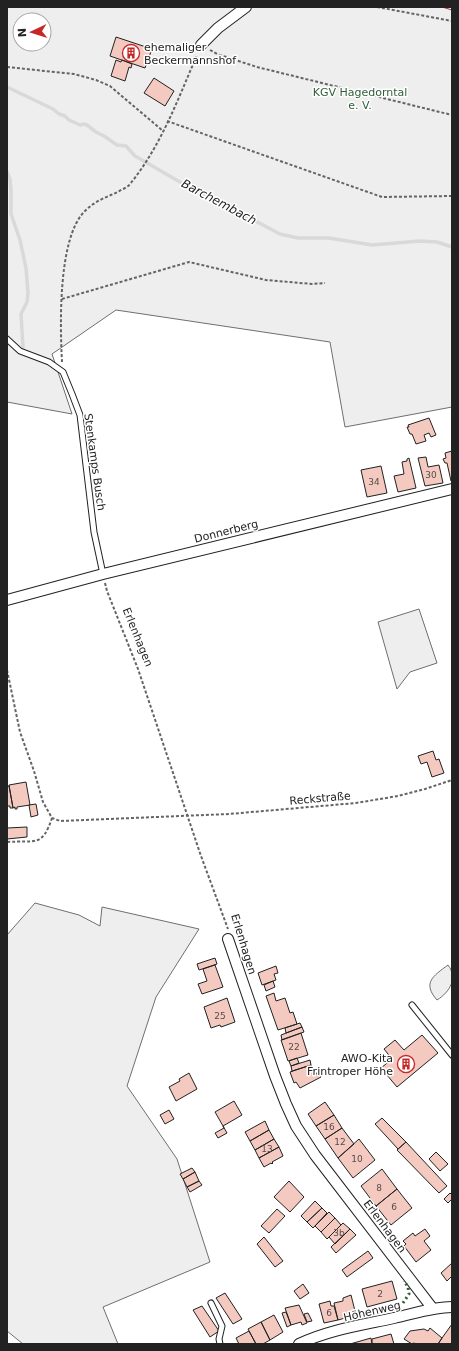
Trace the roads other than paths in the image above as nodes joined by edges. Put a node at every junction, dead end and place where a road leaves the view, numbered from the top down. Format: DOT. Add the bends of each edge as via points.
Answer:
graph roads {
  1 [pos="246,7"];
  2 [pos="201,45"];
  3 [pos="7,339"];
  4 [pos="452,489"];
  5 [pos="103,574"];
  6 [pos="7,600"];
  7 [pos="228,938"];
  8 [pos="412,1004"];
  9 [pos="452,1055"];
  10 [pos="211,1303"];
  11 [pos="452,1307"];
  12 [pos="433,1309"];
  13 [pos="220,1344"];
  14 [pos="299,1344"];
  1 -- 2 [label="street" via="218,28"];
  3 -- 5 [label="lane, Stenkamps Busch" via="20,351 49,362 63,372 80,415 94,532"];
  4 -- 5 [label="street, Donnerberg"];
  5 -- 6 [label="street, Donnerberg"];
  7 -- 12 [label="street, Erlenhagen" via="275,1076 296,1126"];
  8 -- 9 [label="lane"];
  10 -- 13 [label="lane" via="222,1326"];
  11 -- 12 [label="street, Höhenweg"];
  12 -- 14 [label="street, Höhenweg" via="332,1332"];
}
